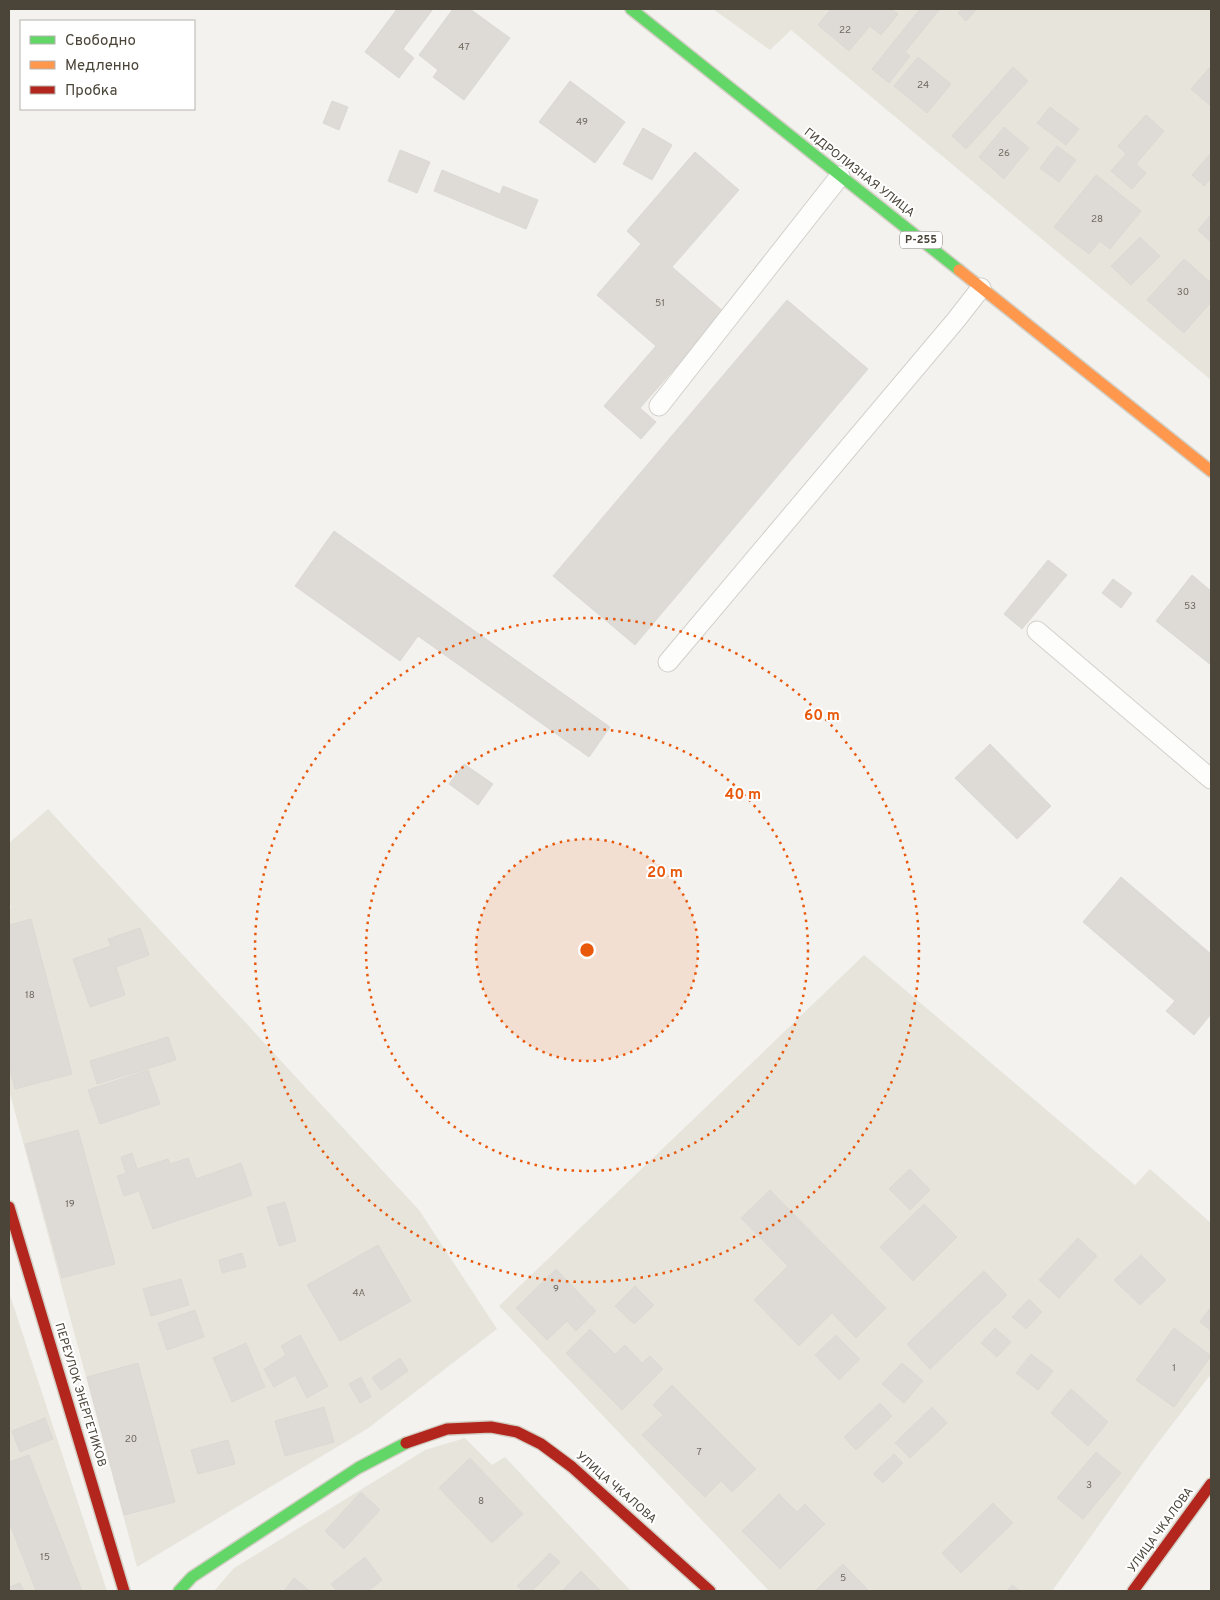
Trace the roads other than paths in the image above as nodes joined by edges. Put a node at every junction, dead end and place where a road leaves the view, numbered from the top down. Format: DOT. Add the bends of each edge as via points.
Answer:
graph roads {
  1 [pos="630,9"];
  2 [pos="840,176"];
  3 [pos="981,288"];
  4 [pos="659,406"];
  5 [pos="1211,471"];
  6 [pos="1037,631"];
  7 [pos="668,662"];
  8 [pos="1211,779"];
  9 [pos="9,1208"];
  10 [pos="1211,1484"];
  11 [pos="124,1591"];
  12 [pos="179,1591"];
  13 [pos="710,1591"];
  14 [pos="1133,1591"];
  1 -- 2 [label="main road, ГИДРОЛИЗНАЯ УЛИЦА / Р-255"];
  2 -- 3 [label="main road, ГИДРОЛИЗНАЯ УЛИЦА / Р-255"];
  2 -- 4 [label="lane"];
  3 -- 5 [label="main road, ГИДРОЛИЗНАЯ УЛИЦА / Р-255"];
  3 -- 7 [label="lane"];
  6 -- 8 [label="lane"];
  9 -- 11 [label="main road, ПЕРЕУЛОК ЭНЕРГЕТИКОВ"];
  10 -- 14 [label="main road, УЛИЦА ЧКАЛОВА"];
  12 -- 13 [label="main road, УЛИЦА ЧКАЛОВА" via="192,1577 358,1468 402,1444 447,1428 491,1427 517,1432 541,1444 572,1467"];
}
